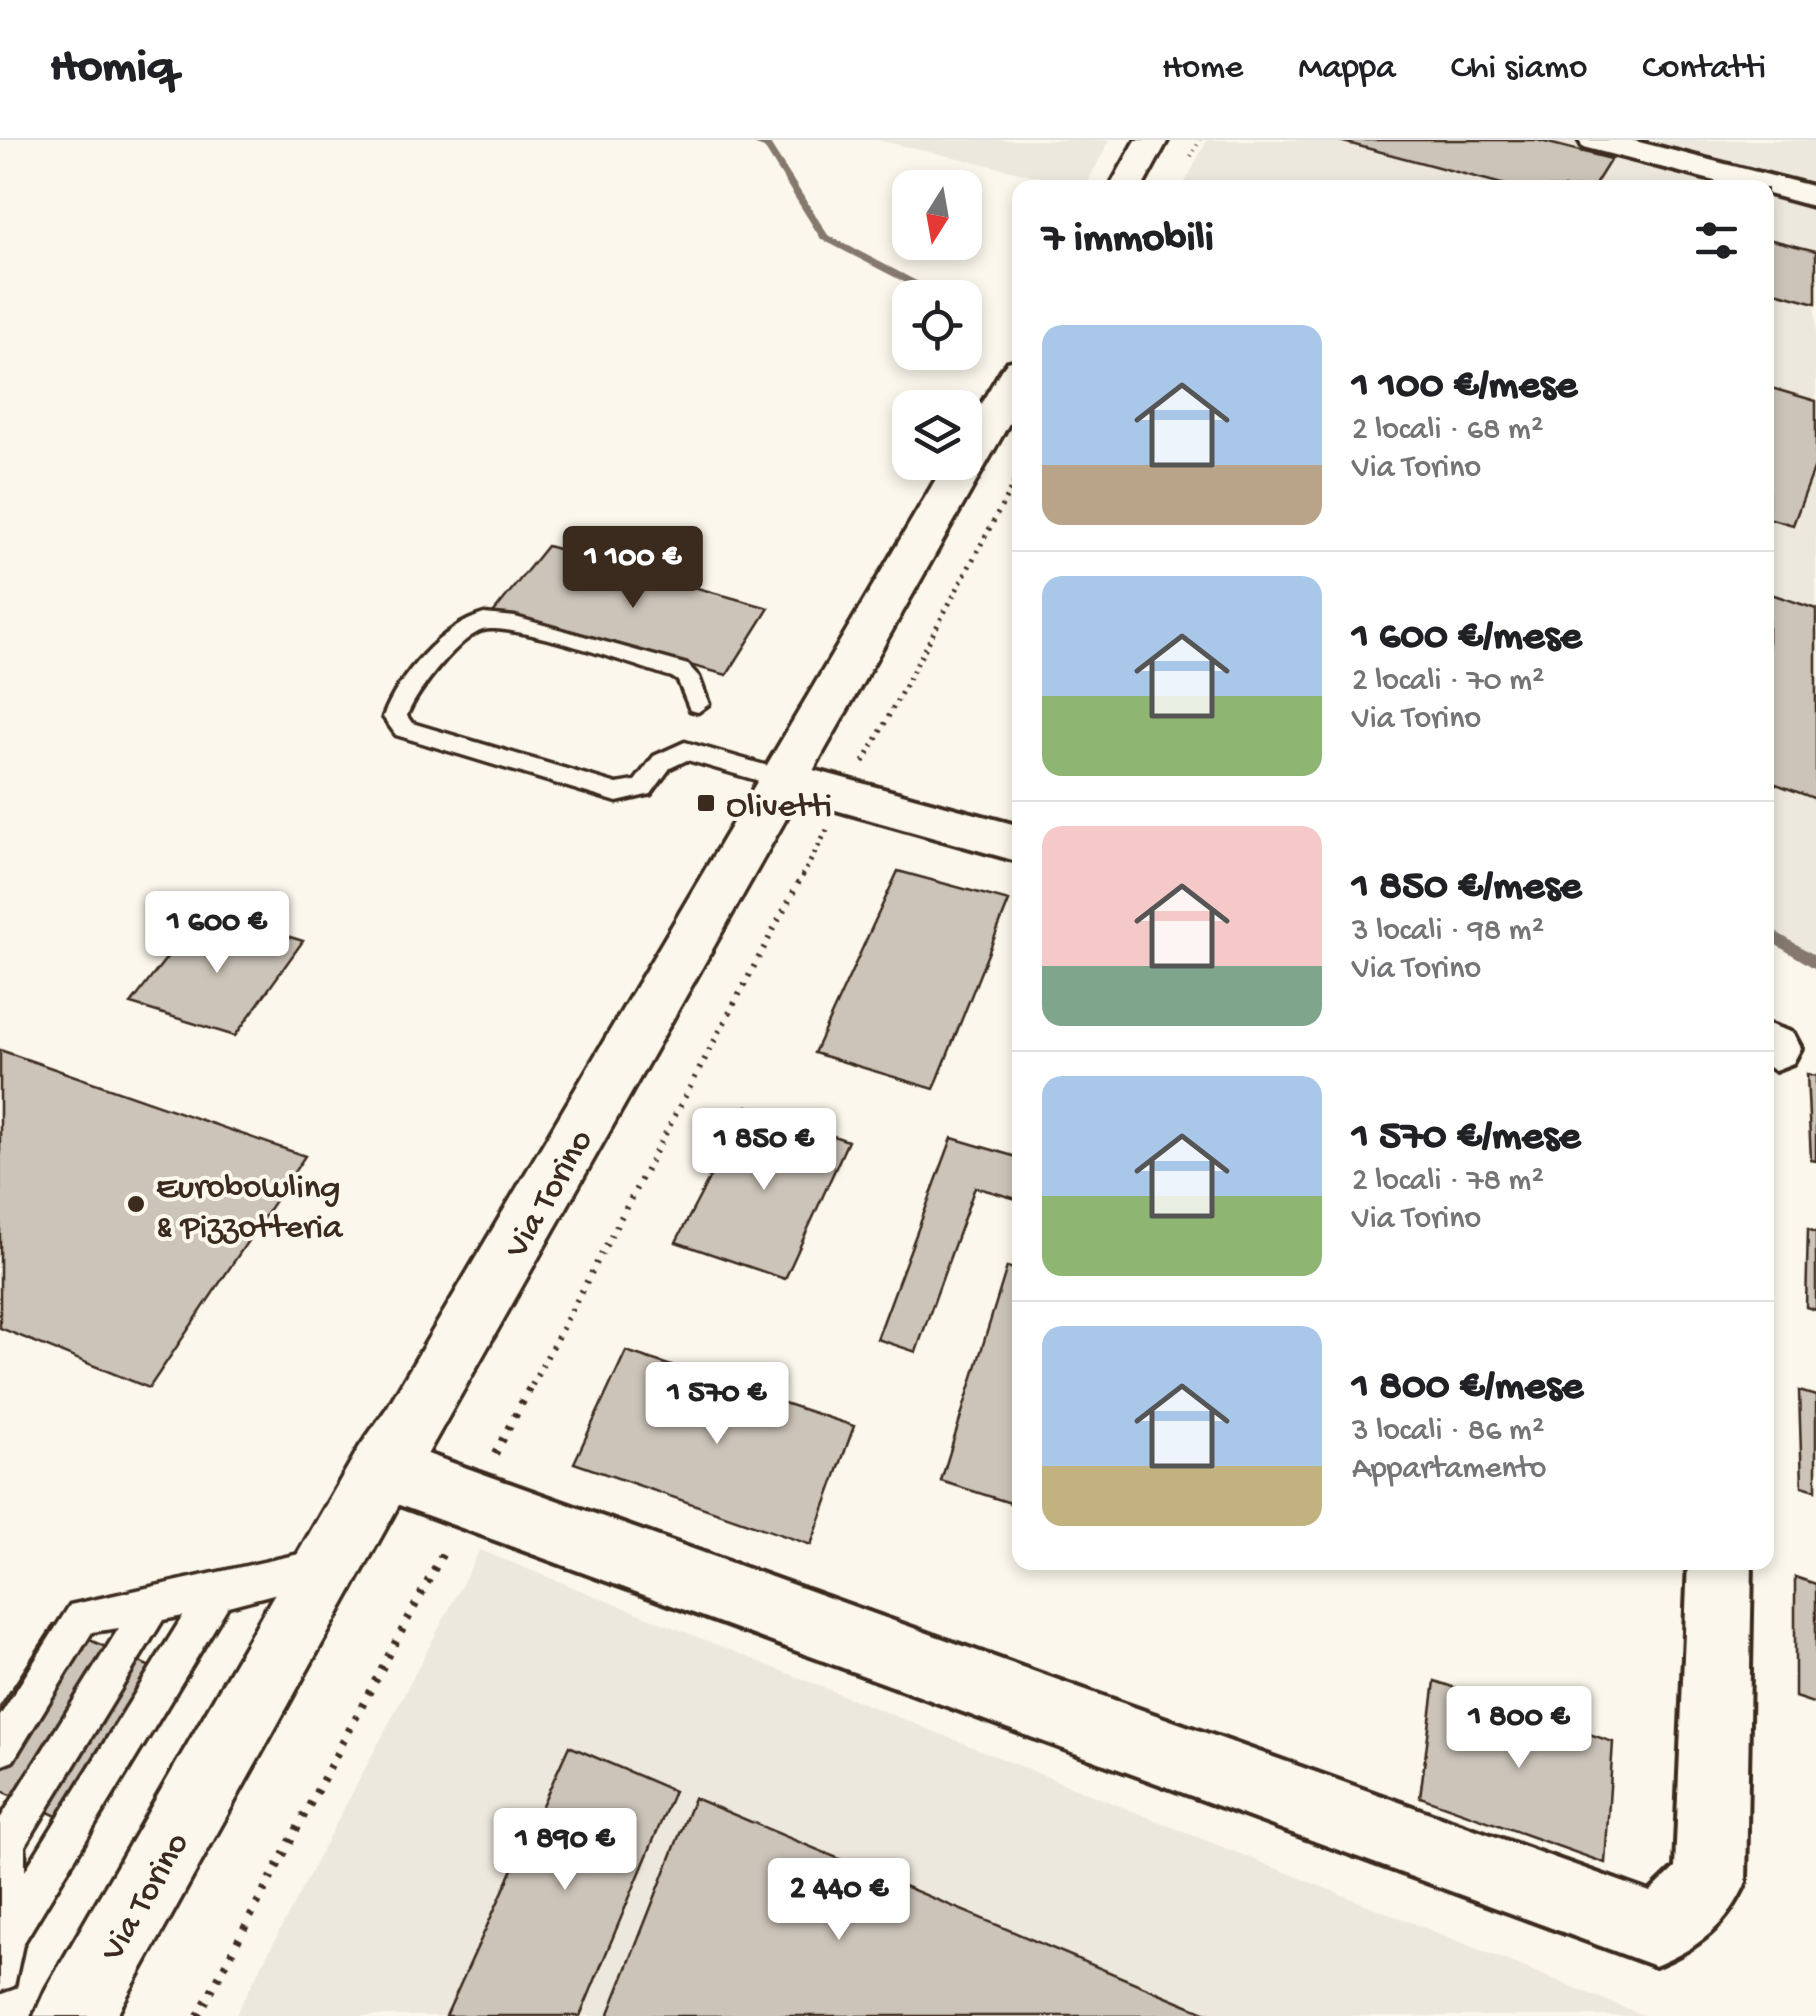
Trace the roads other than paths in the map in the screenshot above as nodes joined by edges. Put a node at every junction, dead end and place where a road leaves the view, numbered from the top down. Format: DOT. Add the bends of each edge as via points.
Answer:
graph roads {
  1 [pos="1152,140"];
  2 [pos="1594,140"];
  3 [pos="1644,153"];
  4 [pos="1130,180"];
  5 [pos="1639,180"];
  6 [pos="1750,180"];
  7 [pos="1774,186"];
  8 [pos="1816,197"];
  9 [pos="1012,384"];
  10 [pos="698,704"];
  11 [pos="784,779"];
  12 [pos="1012,842"];
  13 [pos="382,1469"];
  14 [pos="329,1564"];
  15 [pos="1720,1570"];
  16 [pos="217,1592"];
  17 [pos="152,1604"];
  18 [pos="0,1748"];
  19 [pos="4,1834"];
  20 [pos="3,1955"];
  21 [pos="73,2016"];
  1 -- 4 [label="main road"];
  2 -- 3 [label="street"];
  3 -- 5 [label="street"];
  3 -- 6 [label="street"];
  7 -- 8 [label="street"];
  9 -- 11 [label="main road, Via Torino"];
  10 -- 11 [label="lane" via="680,671 494,620 458,632 402,698 395,717 414,734 617,793 643,788 662,762 686,751"];
  11 -- 12 [label="street"];
  11 -- 13 [label="main road, Via Torino"];
  13 -- 14 [label="main road, Via Torino"];
  13 -- 15 [label="street" via="1654,1930 1685,1911 1710,1882"];
  14 -- 16 [label="lane"];
  14 -- 21 [label="main road, Via Torino"];
  16 -- 17 [label="lane"];
  16 -- 20 [label="lane"];
  17 -- 18 [label="lane" via="82,1617"];
  17 -- 19 [label="lane"];
  19 -- 20 [label="lane"];
}
